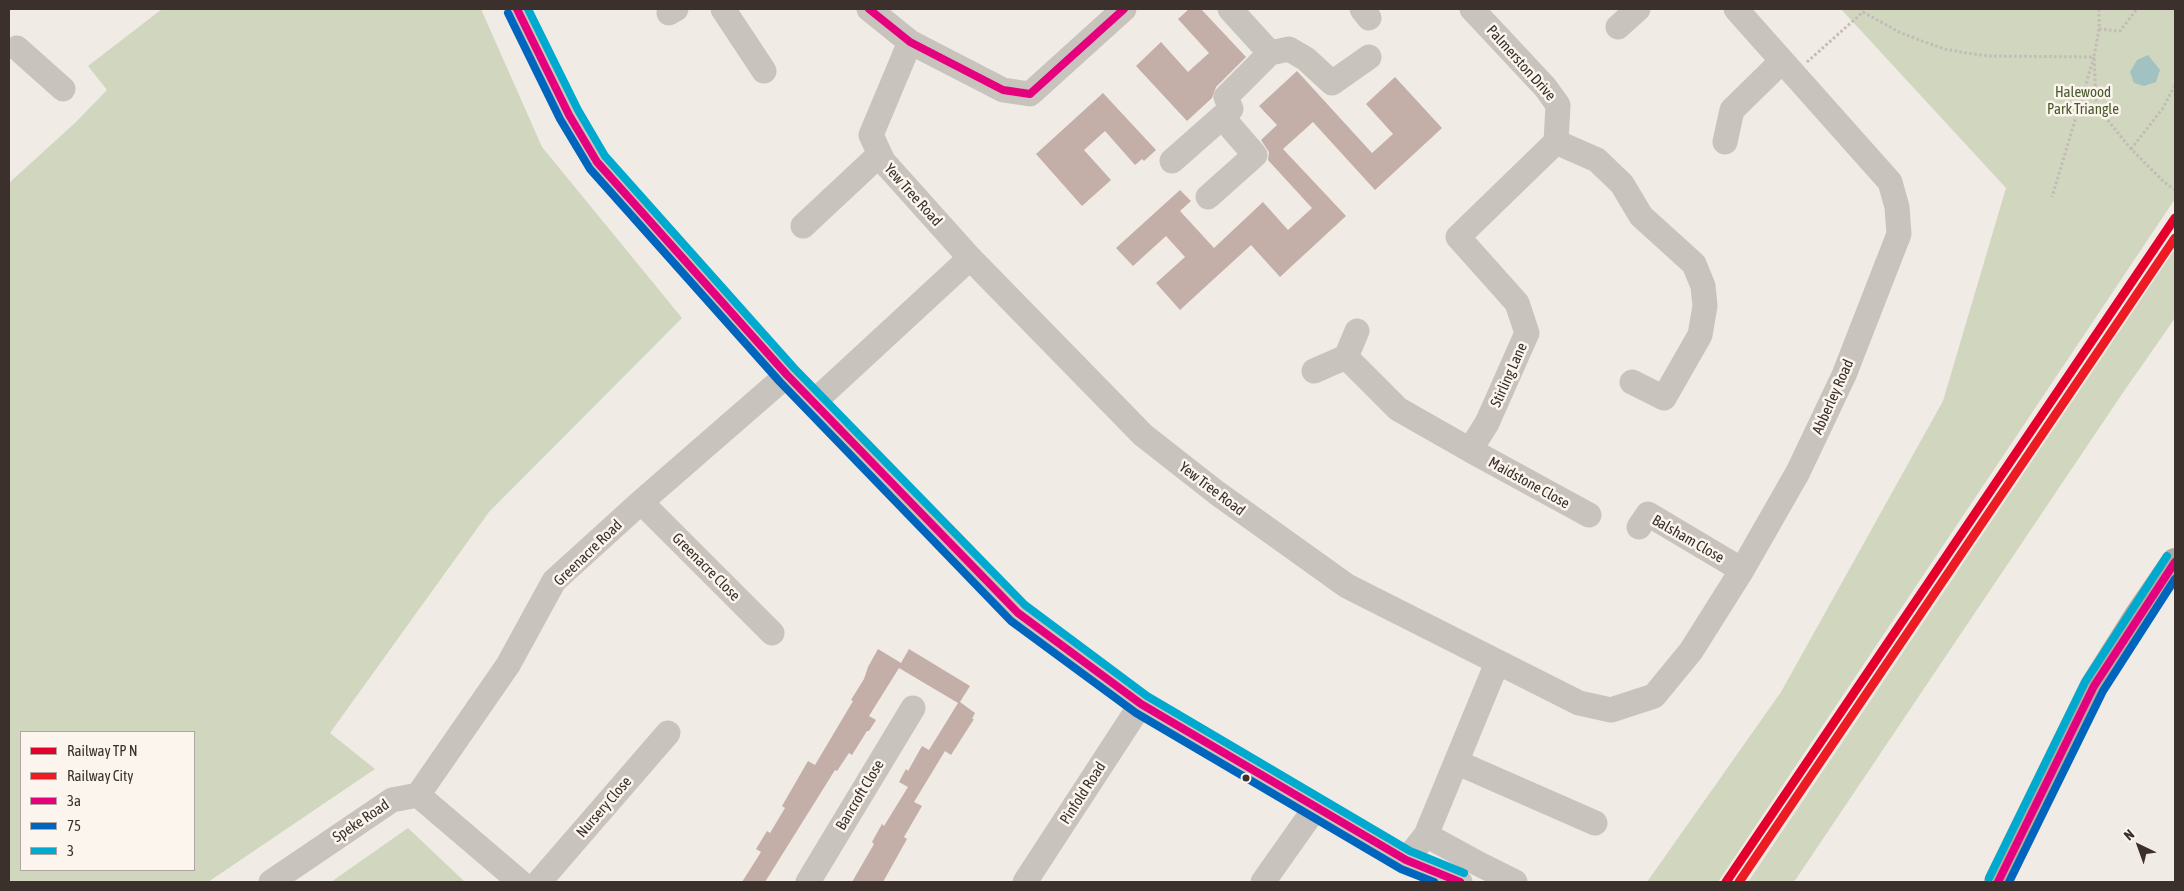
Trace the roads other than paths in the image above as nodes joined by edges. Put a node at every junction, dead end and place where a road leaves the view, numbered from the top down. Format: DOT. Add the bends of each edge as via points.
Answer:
graph roads {
  1 [pos="517,9"];
  2 [pos="723,9"];
  3 [pos="1124,9"];
  4 [pos="1230,9"];
  5 [pos="1472,9"];
  6 [pos="1638,9"];
  7 [pos="1736,9"];
  8 [pos="877,11"];
  9 [pos="1618,27"];
  10 [pos="910,42"];
  11 [pos="12,48"];
  12 [pos="1270,53"];
  13 [pos="1369,57"];
  14 [pos="1788,68"];
  15 [pos="764,71"];
  16 [pos="63,89"];
  17 [pos="1222,117"];
  18 [pos="1556,142"];
  19 [pos="1725,142"];
  20 [pos="880,154"];
  21 [pos="1172,161"];
  22 [pos="1208,197"];
  23 [pos="803,226"];
  24 [pos="970,258"];
  25 [pos="1357,331"];
  26 [pos="1346,357"];
  27 [pos="1314,371"];
  28 [pos="787,375"];
  29 [pos="1632,382"];
  30 [pos="814,402"];
  31 [pos="1470,450"];
  32 [pos="641,502"];
  33 [pos="1589,515"];
  34 [pos="1639,527"];
  35 [pos="2175,562"];
  36 [pos="1742,570"];
  37 [pos="772,633"];
  38 [pos="1497,663"];
  39 [pos="1550,688"];
  40 [pos="1141,704"];
  41 [pos="913,707"];
  42 [pos="668,733"];
  43 [pos="1456,762"];
  44 [pos="418,795"];
  45 [pos="1316,807"];
  46 [pos="1595,823"];
  47 [pos="1426,835"];
  48 [pos="1406,860"];
  49 [pos="271,882"];
  50 [pos="520,882"];
  51 [pos="540,882"];
  52 [pos="808,882"];
  53 [pos="1025,882"];
  54 [pos="1263,882"];
  55 [pos="1460,882"];
  56 [pos="1515,882"];
  57 [pos="1998,882"];
  1 -- 28 [label="street" via="569,115 597,162"];
  2 -- 15 [label="street"];
  3 -- 10 [label="street" via="1030,94 1003,90"];
  4 -- 12 [label="street"];
  5 -- 18 [label="street, Palmerston Drive" via="1545,86 1558,105"];
  6 -- 9 [label="street"];
  7 -- 14 [label="street, Abberley Road"];
  8 -- 10 [label="street"];
  10 -- 20 [label="street, Yew Tree Road" via="871,135"];
  11 -- 16 [label="street"];
  12 -- 13 [label="street" via="1289,49 1306,59 1332,84"];
  12 -- 17 [label="street" via="1226,97 1231,109"];
  14 -- 19 [label="street" via="1732,110"];
  14 -- 36 [label="street, Abberley Road" via="1890,182 1897,207 1899,234 1844,375 1802,463"];
  17 -- 21 [label="street"];
  17 -- 22 [label="street" via="1255,155"];
  18 -- 29 [label="street" via="1597,160 1622,184 1641,216 1694,264 1703,286 1705,306 1700,335 1664,398"];
  18 -- 31 [label="street, Stirling Lane" via="1458,237 1517,303 1527,333 1487,423"];
  20 -- 23 [label="street"];
  20 -- 24 [label="street, Yew Tree Road"];
  24 -- 30 [label="street"];
  24 -- 38 [label="street, Yew Tree Road" via="1143,436 1217,494 1347,586"];
  25 -- 26 [label="street"];
  26 -- 27 [label="street"];
  26 -- 31 [label="street" via="1398,409"];
  28 -- 30 [label="street"];
  28 -- 32 [label="street, Greenacre Road"];
  30 -- 40 [label="street" via="1018,613"];
  31 -- 33 [label="street, Maidstone Close"];
  32 -- 37 [label="street, Greenacre Close"];
  32 -- 44 [label="street, Greenacre Road" via="554,581 508,665"];
  34 -- 36 [label="street, Balsham Close" via="1648,514"];
  35 -- 57 [label="highway" via="2094,686"];
  36 -- 39 [label="street, Abberley Road" via="1691,651 1654,696 1612,710 1579,703"];
  38 -- 39 [label="street, Yew Tree Road"];
  38 -- 43 [label="street"];
  40 -- 45 [label="street"];
  40 -- 53 [label="street, Pinfold Road"];
  41 -- 52 [label="street, Bancroft Close"];
  42 -- 51 [label="street, Nursery Close"];
  43 -- 46 [label="street"];
  43 -- 47 [label="street"];
  44 -- 49 [label="street, Speke Road" via="392,800"];
  44 -- 50 [label="street"];
  45 -- 48 [label="street"];
  45 -- 54 [label="street"];
  47 -- 48 [label="street"];
  47 -- 56 [label="street"];
  48 -- 55 [label="street"];
}
